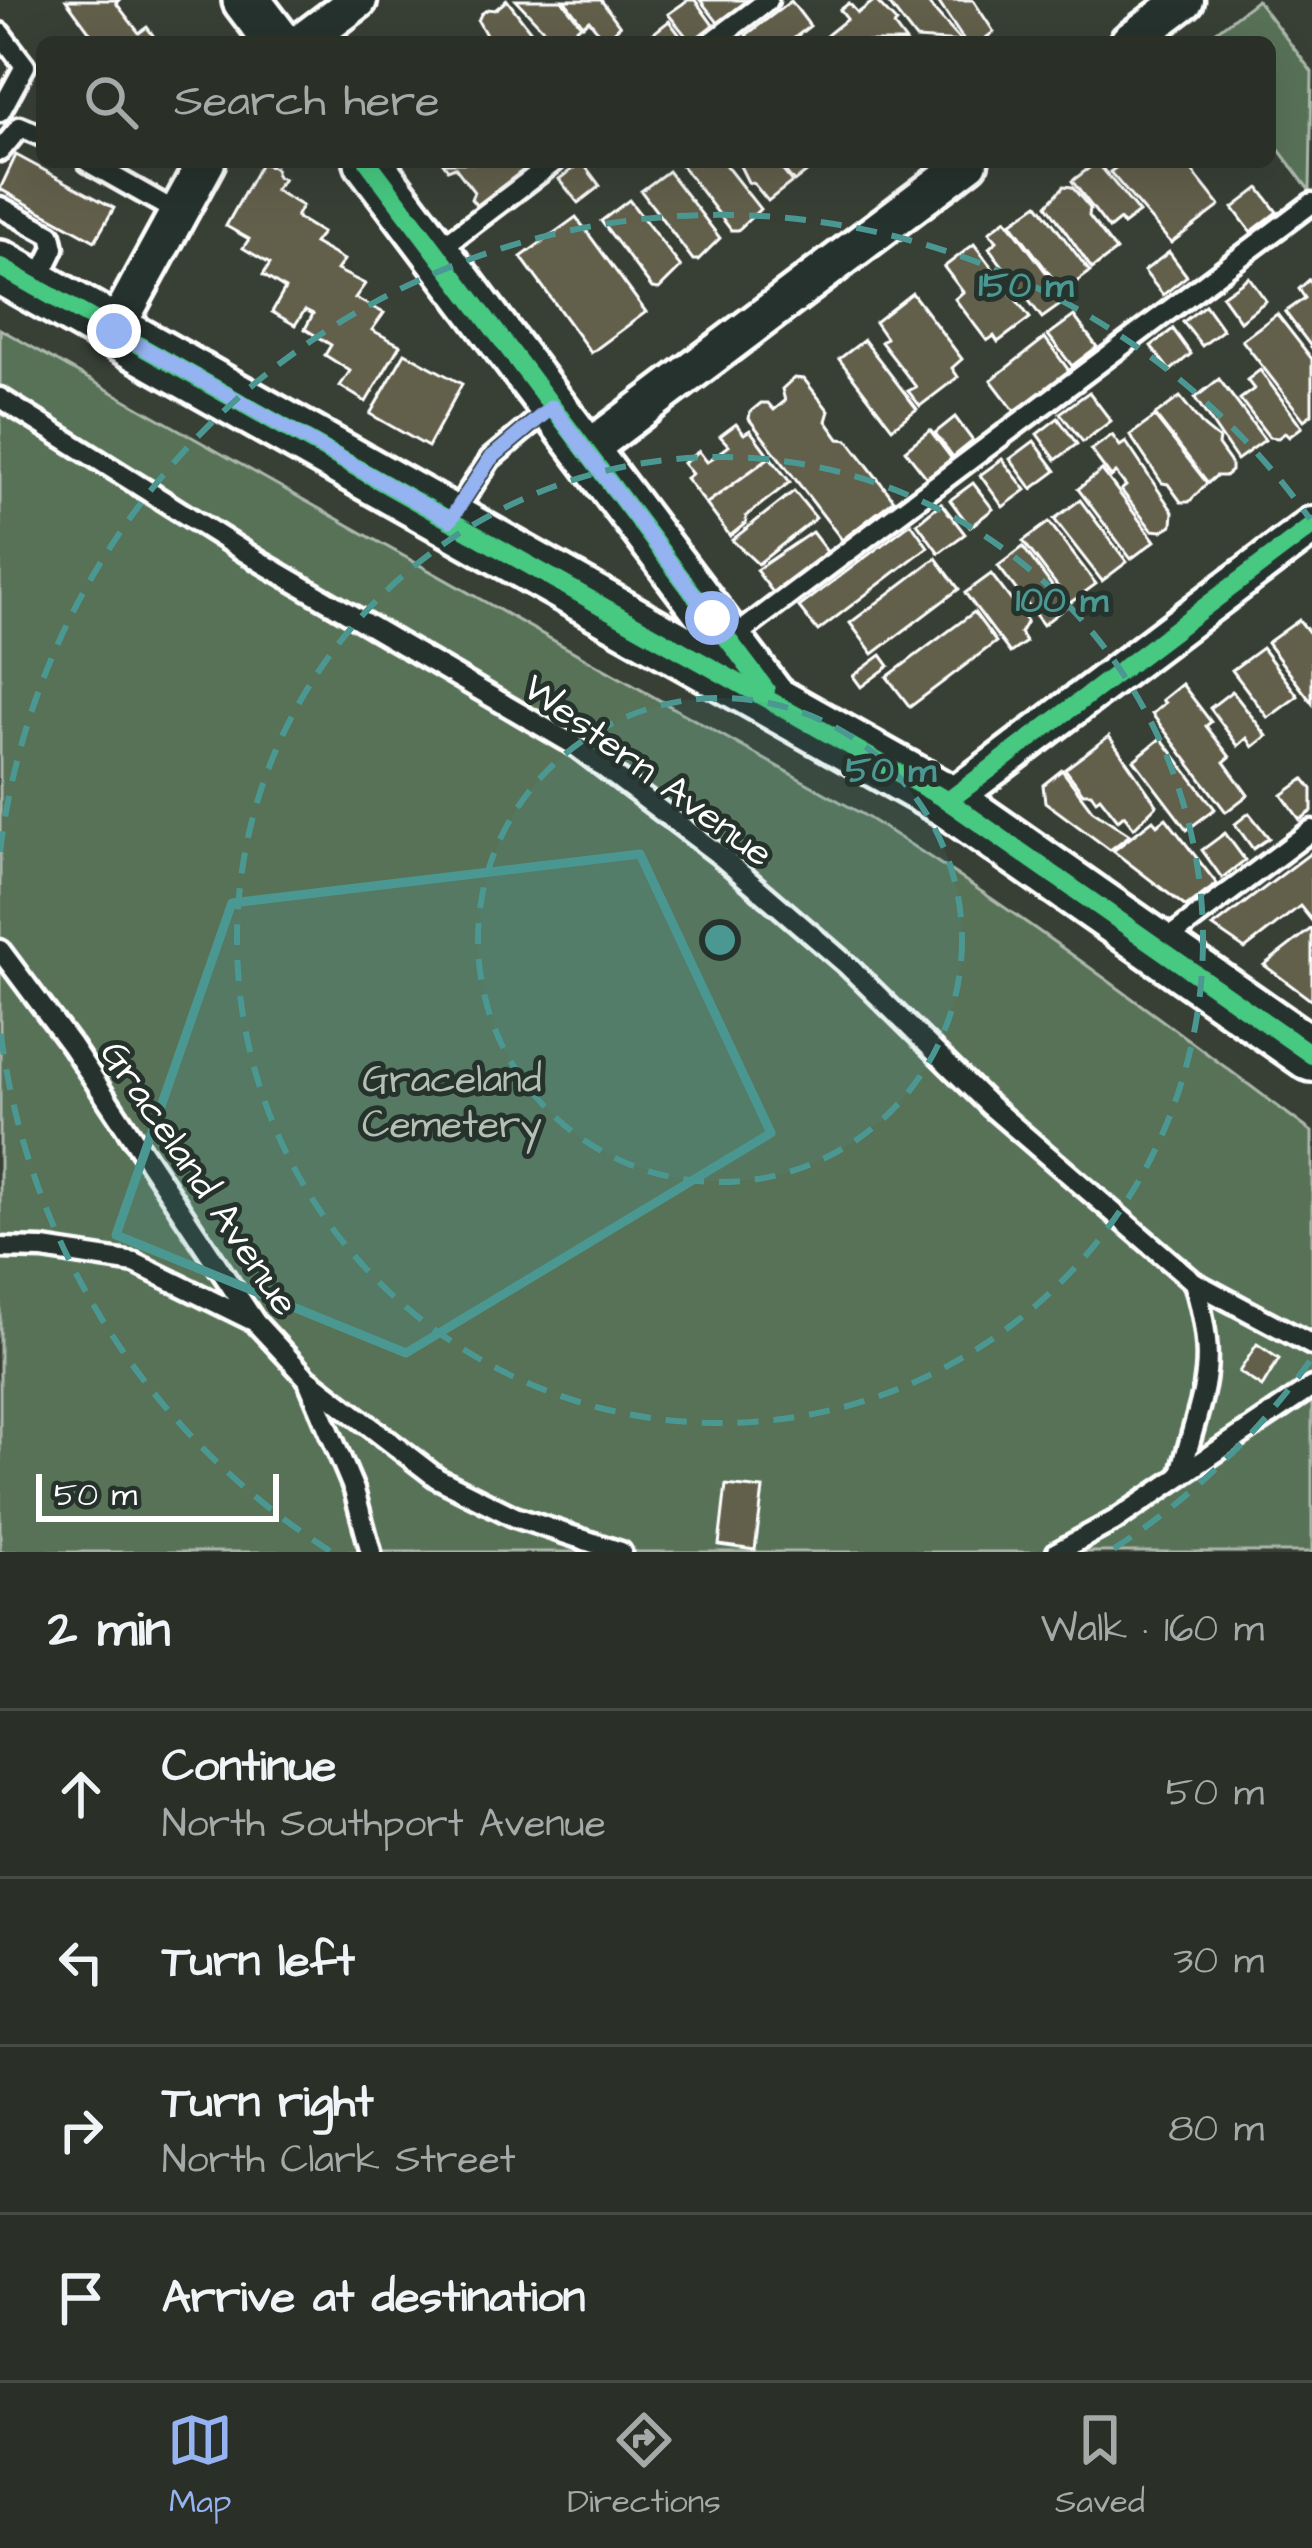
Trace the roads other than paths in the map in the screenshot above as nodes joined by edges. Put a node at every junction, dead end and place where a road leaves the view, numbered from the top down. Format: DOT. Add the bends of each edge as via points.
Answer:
graph roads {
  1 [pos="246,0"];
  2 [pos="358,0"];
  3 [pos="768,0"];
  4 [pos="1185,0"];
  5 [pos="0,33"];
  6 [pos="273,36"];
  7 [pos="310,36"];
  8 [pos="720,36"];
  9 [pos="1137,36"];
  10 [pos="0,112"];
  11 [pos="36,134"];
  12 [pos="0,151"];
  13 [pos="99,168"];
  14 [pos="203,168"];
  15 [pos="373,168"];
  16 [pos="546,168"];
  17 [pos="961,168"];
  18 [pos="1312,203"];
  19 [pos="0,207"];
  20 [pos="178,213"];
  21 [pos="436,252"];
  22 [pos="17,277"];
  23 [pos="114,331"];
  24 [pos="0,398"];
  25 [pos="552,407"];
  26 [pos="586,451"];
  27 [pos="450,520"];
  28 [pos="1312,526"];
  29 [pos="729,641"];
  30 [pos="773,699"];
  31 [pos="948,801"];
  32 [pos="1312,830"];
  33 [pos="1157,947"];
  34 [pos="0,950"];
  35 [pos="1312,1055"];
  36 [pos="0,1248"];
  37 [pos="1194,1282"];
  38 [pos="255,1322"];
  39 [pos="1312,1345"];
  40 [pos="307,1378"];
  41 [pos="1312,1388"];
  42 [pos="1181,1474"];
  43 [pos="370,1552"];
  44 [pos="621,1552"];
  45 [pos="1057,1552"];
  1 -- 6 [label="street"];
  2 -- 7 [label="street"];
  3 -- 8 [label="lane"];
  4 -- 9 [label="street"];
  5 -- 10 [label="lane" via="25,66"];
  11 -- 12 [label="lane" via="20,128"];
  13 -- 20 [label="lane"];
  14 -- 20 [label="street"];
  15 -- 21 [label="street"];
  16 -- 21 [label="lane"];
  17 -- 26 [label="street"];
  18 -- 29 [label="lane"];
  19 -- 22 [label="lane" via="51,235 54,248"];
  20 -- 23 [label="street"];
  21 -- 25 [label="street"];
  22 -- 23 [label="main road"];
  23 -- 27 [label="main road"];
  24 -- 37 [label="lane, Western Avenue" via="574,746 848,965 990,1106"];
  25 -- 26 [label="street"];
  25 -- 27 [label="lane" via="490,459"];
  26 -- 29 [label="street"];
  27 -- 30 [label="main road"];
  28 -- 31 [label="street"];
  29 -- 30 [label="street"];
  30 -- 31 [label="main road"];
  31 -- 33 [label="main road"];
  32 -- 33 [label="lane"];
  33 -- 35 [label="main road"];
  34 -- 38 [label="lane, Graceland Avenue"];
  36 -- 38 [label="lane" via="135,1263"];
  37 -- 39 [label="lane, Western Avenue"];
  37 -- 42 [label="lane" via="1209,1370"];
  38 -- 40 [label="lane, Graceland Avenue"];
  40 -- 43 [label="lane" via="354,1490"];
  40 -- 44 [label="lane, Graceland Avenue" via="437,1478 515,1516"];
  41 -- 42 [label="lane"];
  42 -- 45 [label="lane"];
}
